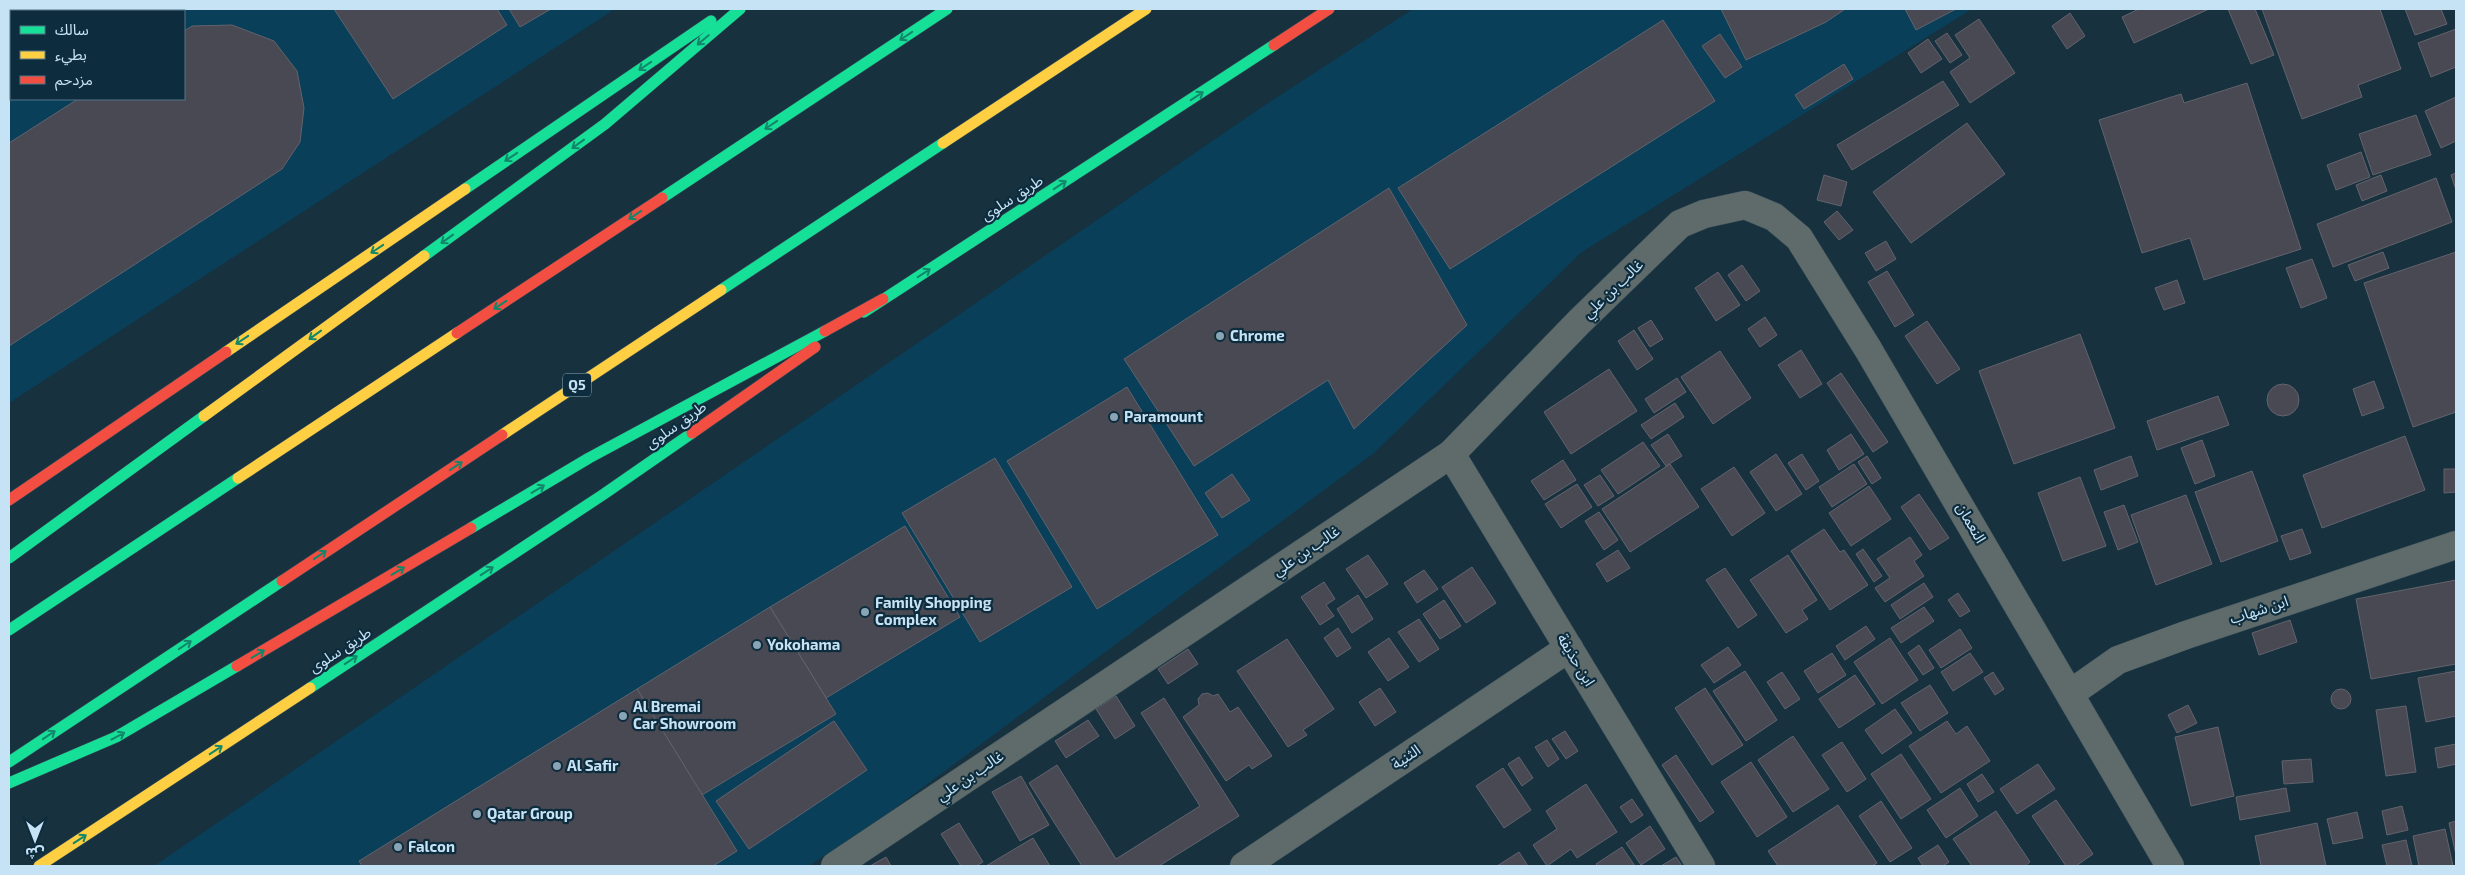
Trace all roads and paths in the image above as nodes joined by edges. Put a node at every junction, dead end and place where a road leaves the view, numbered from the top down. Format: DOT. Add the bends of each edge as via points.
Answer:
graph roads {
  1 [pos="729,9"];
  2 [pos="740,9"];
  3 [pos="947,9"];
  4 [pos="1146,9"];
  5 [pos="1329,9"];
  6 [pos="1745,205"];
  7 [pos="883,299"];
  8 [pos="1451,454"];
  9 [pos="9,500"];
  10 [pos="2456,545"];
  11 [pos="9,558"];
  12 [pos="9,630"];
  13 [pos="1569,648"];
  14 [pos="2071,693"];
  15 [pos="9,762"];
  16 [pos="9,783"];
  17 [pos="1248,865"];
  18 [pos="40,866"];
  19 [pos="835,866"];
  20 [pos="1701,866"];
  21 [pos="2170,866"];
  1 -- 9 [label="main road, one-way"];
  2 -- 11 [label="main road, one-way" via="606,124"];
  3 -- 12 [label="main road, one-way"];
  15 -- 4 [label="main road, Q5, one-way"];
  7 -- 5 [label="main road, طريق سلوى, one-way"];
  6 -- 8 [label="street, غالب بن علي" via="1704,214 1680,224"];
  6 -- 14 [label="street, النعمان" via="1774,217 1799,238 1868,348"];
  16 -- 7 [label="main road, one-way" via="116,737 589,458"];
  18 -- 7 [label="main road, طريق سلوى, one-way" via="604,494"];
  8 -- 13 [label="street, ابن حذيفة"];
  8 -- 19 [label="street, غالب بن علي"];
  10 -- 14 [label="street, ابن شهاب" via="2118,660"];
  13 -- 17 [label="street, الثنية"];
  13 -- 20 [label="street, ابن حذيفة"];
  14 -- 21 [label="street, النعمان"];
}
